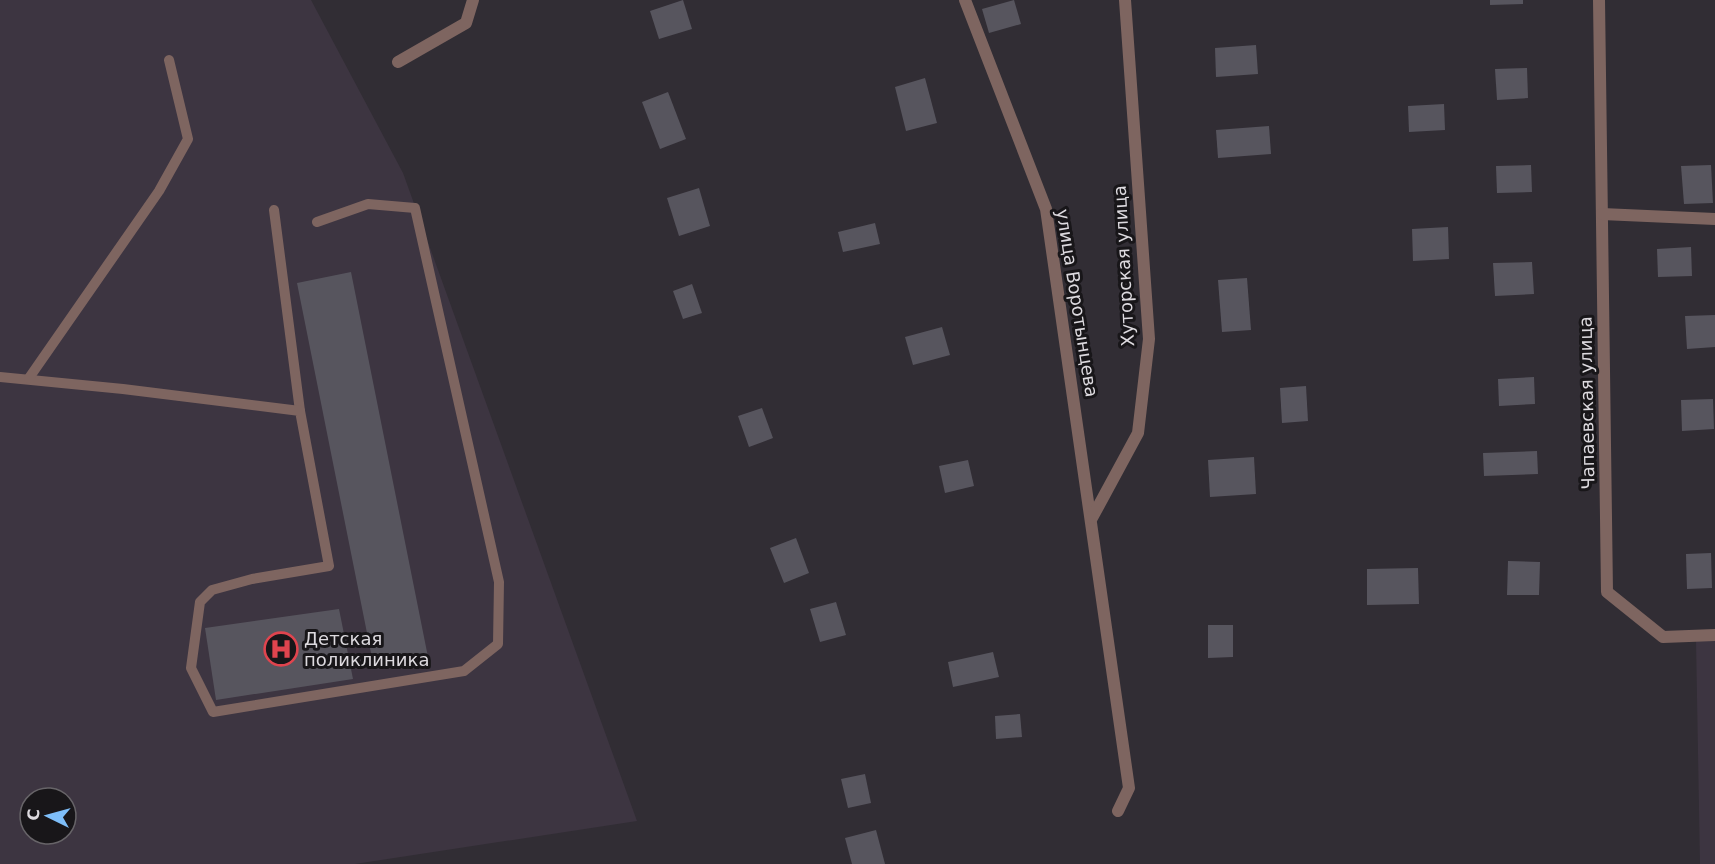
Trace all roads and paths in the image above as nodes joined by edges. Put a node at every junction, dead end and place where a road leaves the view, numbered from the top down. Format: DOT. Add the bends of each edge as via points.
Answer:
graph roads {
  1 [pos="473,0"];
  2 [pos="965,0"];
  3 [pos="1125,0"];
  4 [pos="1599,0"];
  5 [pos="169,60"];
  6 [pos="398,62"];
  7 [pos="274,210"];
  8 [pos="1602,214"];
  9 [pos="1715,219"];
  10 [pos="318,222"];
  11 [pos="0,377"];
  12 [pos="29,378"];
  13 [pos="300,411"];
  14 [pos="1092,518"];
  15 [pos="1715,634"];
  16 [pos="1118,811"];
  1 -- 6 [label="street" via="466,23"];
  2 -- 14 [label="street, улица Воротынцева" via="1046,209"];
  3 -- 14 [label="street, Хуторская улица" via="1149,339 1138,433"];
  4 -- 8 [label="street, Чапаевская улица"];
  5 -- 12 [label="lane" via="188,139 152,201"];
  7 -- 13 [label="lane"];
  8 -- 9 [label="street"];
  8 -- 15 [label="street, Чапаевская улица" via="1607,592 1663,637"];
  10 -- 13 [label="lane" via="368,204 415,208 499,582 498,644 464,671 213,712 191,668 200,602 213,590 252,579 329,566"];
  11 -- 12 [label="lane"];
  12 -- 13 [label="lane"];
  14 -- 16 [label="street, улица Воротынцева" via="1129,788"];
}
